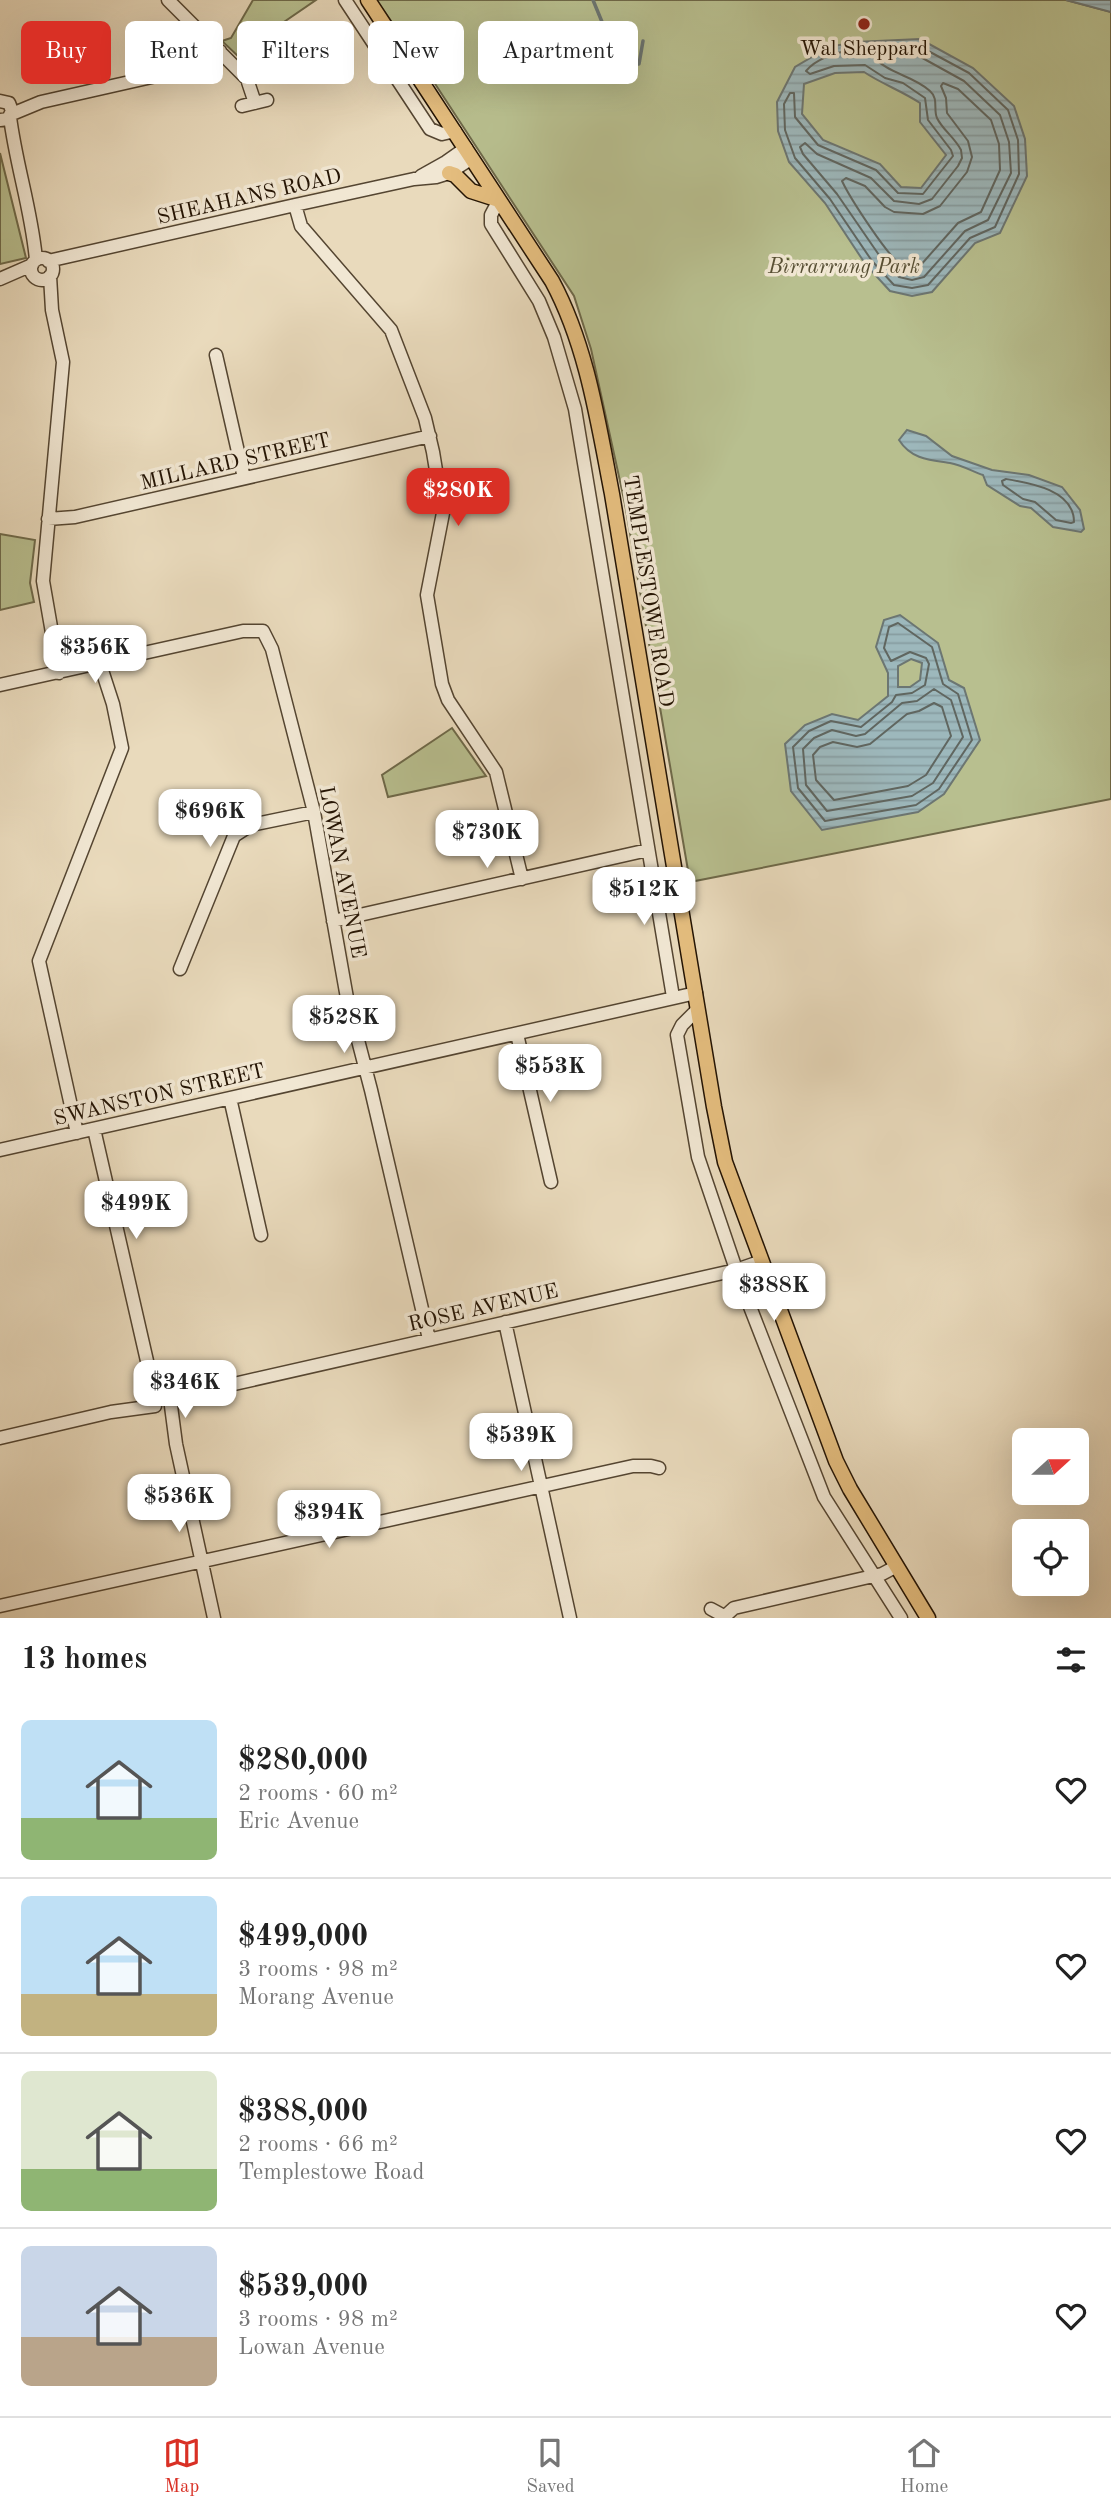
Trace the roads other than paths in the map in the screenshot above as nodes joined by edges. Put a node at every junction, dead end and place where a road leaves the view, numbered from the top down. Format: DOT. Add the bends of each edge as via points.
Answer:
graph roads {
  1 [pos="168,0"];
  2 [pos="345,0"];
  3 [pos="368,0"];
  4 [pos="189,21"];
  5 [pos="223,54"];
  6 [pos="125,83"];
  7 [pos="255,103"];
  8 [pos="5,108"];
  9 [pos="454,131"];
  10 [pos="469,153"];
  11 [pos="449,173"];
  12 [pos="414,179"];
  13 [pos="499,200"];
  14 [pos="295,205"];
  15 [pos="42,269"];
  16 [pos="0,280"];
  17 [pos="216,355"];
  18 [pos="430,436"];
  19 [pos="244,478"];
  20 [pos="48,519"];
  21 [pos="104,663"];
  22 [pos="62,672"];
  23 [pos="0,685"];
  24 [pos="314,812"];
  25 [pos="648,850"];
  26 [pos="522,879"];
  27 [pos="333,921"];
  28 [pos="180,969"];
  29 [pos="696,993"];
  30 [pos="673,997"];
  31 [pos="698,1009"];
  32 [pos="517,1034"];
  33 [pos="364,1067"];
  34 [pos="230,1098"];
  35 [pos="94,1129"];
  36 [pos="77,1133"];
  37 [pos="0,1150"];
  38 [pos="551,1182"];
  39 [pos="261,1235"];
  40 [pos="762,1261"];
  41 [pos="736,1270"];
  42 [pos="505,1322"];
  43 [pos="429,1339"];
  44 [pos="161,1401"];
  45 [pos="0,1438"];
  46 [pos="659,1468"];
  47 [pos="541,1486"];
  48 [pos="202,1561"];
  49 [pos="897,1566"];
  50 [pos="875,1576"];
  51 [pos="0,1606"];
  52 [pos="711,1609"];
  53 [pos="723,1617"];
  54 [pos="214,1618"];
  55 [pos="570,1618"];
  56 [pos="901,1618"];
  57 [pos="929,1618"];
  1 -- 4 [label="street"];
  2 -- 9 [label="street" via="430,129 442,134"];
  3 -- 9 [label="main road, TEMPLESTOWE ROAD"];
  5 -- 7 [label="street" via="247,79"];
  6 -- 8 [label="street"];
  8 -- 15 [label="street"];
  9 -- 10 [label="main road, TEMPLESTOWE ROAD"];
  10 -- 11 [label="street, SHEAHANS ROAD"];
  10 -- 12 [label="street, SHEAHANS ROAD"];
  10 -- 13 [label="main road, TEMPLESTOWE ROAD"];
  11 -- 12 [label="street, SHEAHANS ROAD"];
  11 -- 13 [label="main road" via="471,191"];
  12 -- 14 [label="street, SHEAHANS ROAD"];
  13 -- 25 [label="street, TEMPLESTOWE ROAD" via="491,224 539,301 575,409"];
  13 -- 29 [label="main road, TEMPLESTOWE ROAD" via="562,300 594,401"];
  14 -- 15 [label="street, SHEAHANS ROAD" via="92,252"];
  14 -- 18 [label="street" via="302,226 391,330"];
  15 -- 16 [label="street, SHEAHANS ROAD"];
  15 -- 20 [label="street" via="63,362"];
  17 -- 19 [label="street"];
  18 -- 19 [label="street, MILLARD STREET"];
  18 -- 26 [label="street" via="443,513 427,601 442,684 496,772"];
  19 -- 20 [label="street, MILLARD STREET" via="75,517"];
  20 -- 22 [label="street" via="43,580"];
  21 -- 22 [label="street"];
  21 -- 24 [label="street, LOWAN AVENUE" via="267,626"];
  21 -- 36 [label="street" via="121,741 120,756 39,961"];
  22 -- 23 [label="street"];
  24 -- 27 [label="street, LOWAN AVENUE"];
  24 -- 28 [label="street" via="251,825 234,836"];
  25 -- 26 [label="street"];
  25 -- 30 [label="street, TEMPLESTOWE ROAD"];
  26 -- 27 [label="street"];
  27 -- 33 [label="street, LOWAN AVENUE"];
  29 -- 30 [label="street, SWANSTON STREET"];
  29 -- 31 [label="main road, TEMPLESTOWE ROAD"];
  30 -- 32 [label="street, SWANSTON STREET"];
  31 -- 40 [label="main road, TEMPLESTOWE ROAD" via="725,1162"];
  31 -- 41 [label="street" via="677,1035 698,1157"];
  32 -- 33 [label="street, SWANSTON STREET"];
  32 -- 38 [label="street"];
  33 -- 34 [label="street, SWANSTON STREET"];
  33 -- 43 [label="street, LOWAN AVENUE"];
  34 -- 35 [label="street, SWANSTON STREET"];
  34 -- 39 [label="street"];
  35 -- 36 [label="street, SWANSTON STREET"];
  35 -- 44 [label="street" via="147,1361"];
  36 -- 37 [label="street, SWANSTON STREET"];
  40 -- 41 [label="street, ROSE AVENUE"];
  40 -- 49 [label="main road, TEMPLESTOWE ROAD" via="836,1461"];
  41 -- 42 [label="street, ROSE AVENUE"];
  41 -- 50 [label="street" via="824,1497"];
  42 -- 43 [label="street, ROSE AVENUE"];
  42 -- 47 [label="street"];
  43 -- 44 [label="street, ROSE AVENUE"];
  44 -- 45 [label="street, ROSE AVENUE"];
  44 -- 48 [label="street" via="176,1444"];
  46 -- 47 [label="street" via="633,1466"];
  47 -- 48 [label="street"];
  47 -- 55 [label="street"];
  48 -- 51 [label="street"];
  48 -- 54 [label="street"];
  49 -- 50 [label="street"];
  49 -- 57 [label="main road, TEMPLESTOWE ROAD"];
  50 -- 53 [label="street" via="734,1608"];
  50 -- 56 [label="street"];
  52 -- 53 [label="street"];
}
